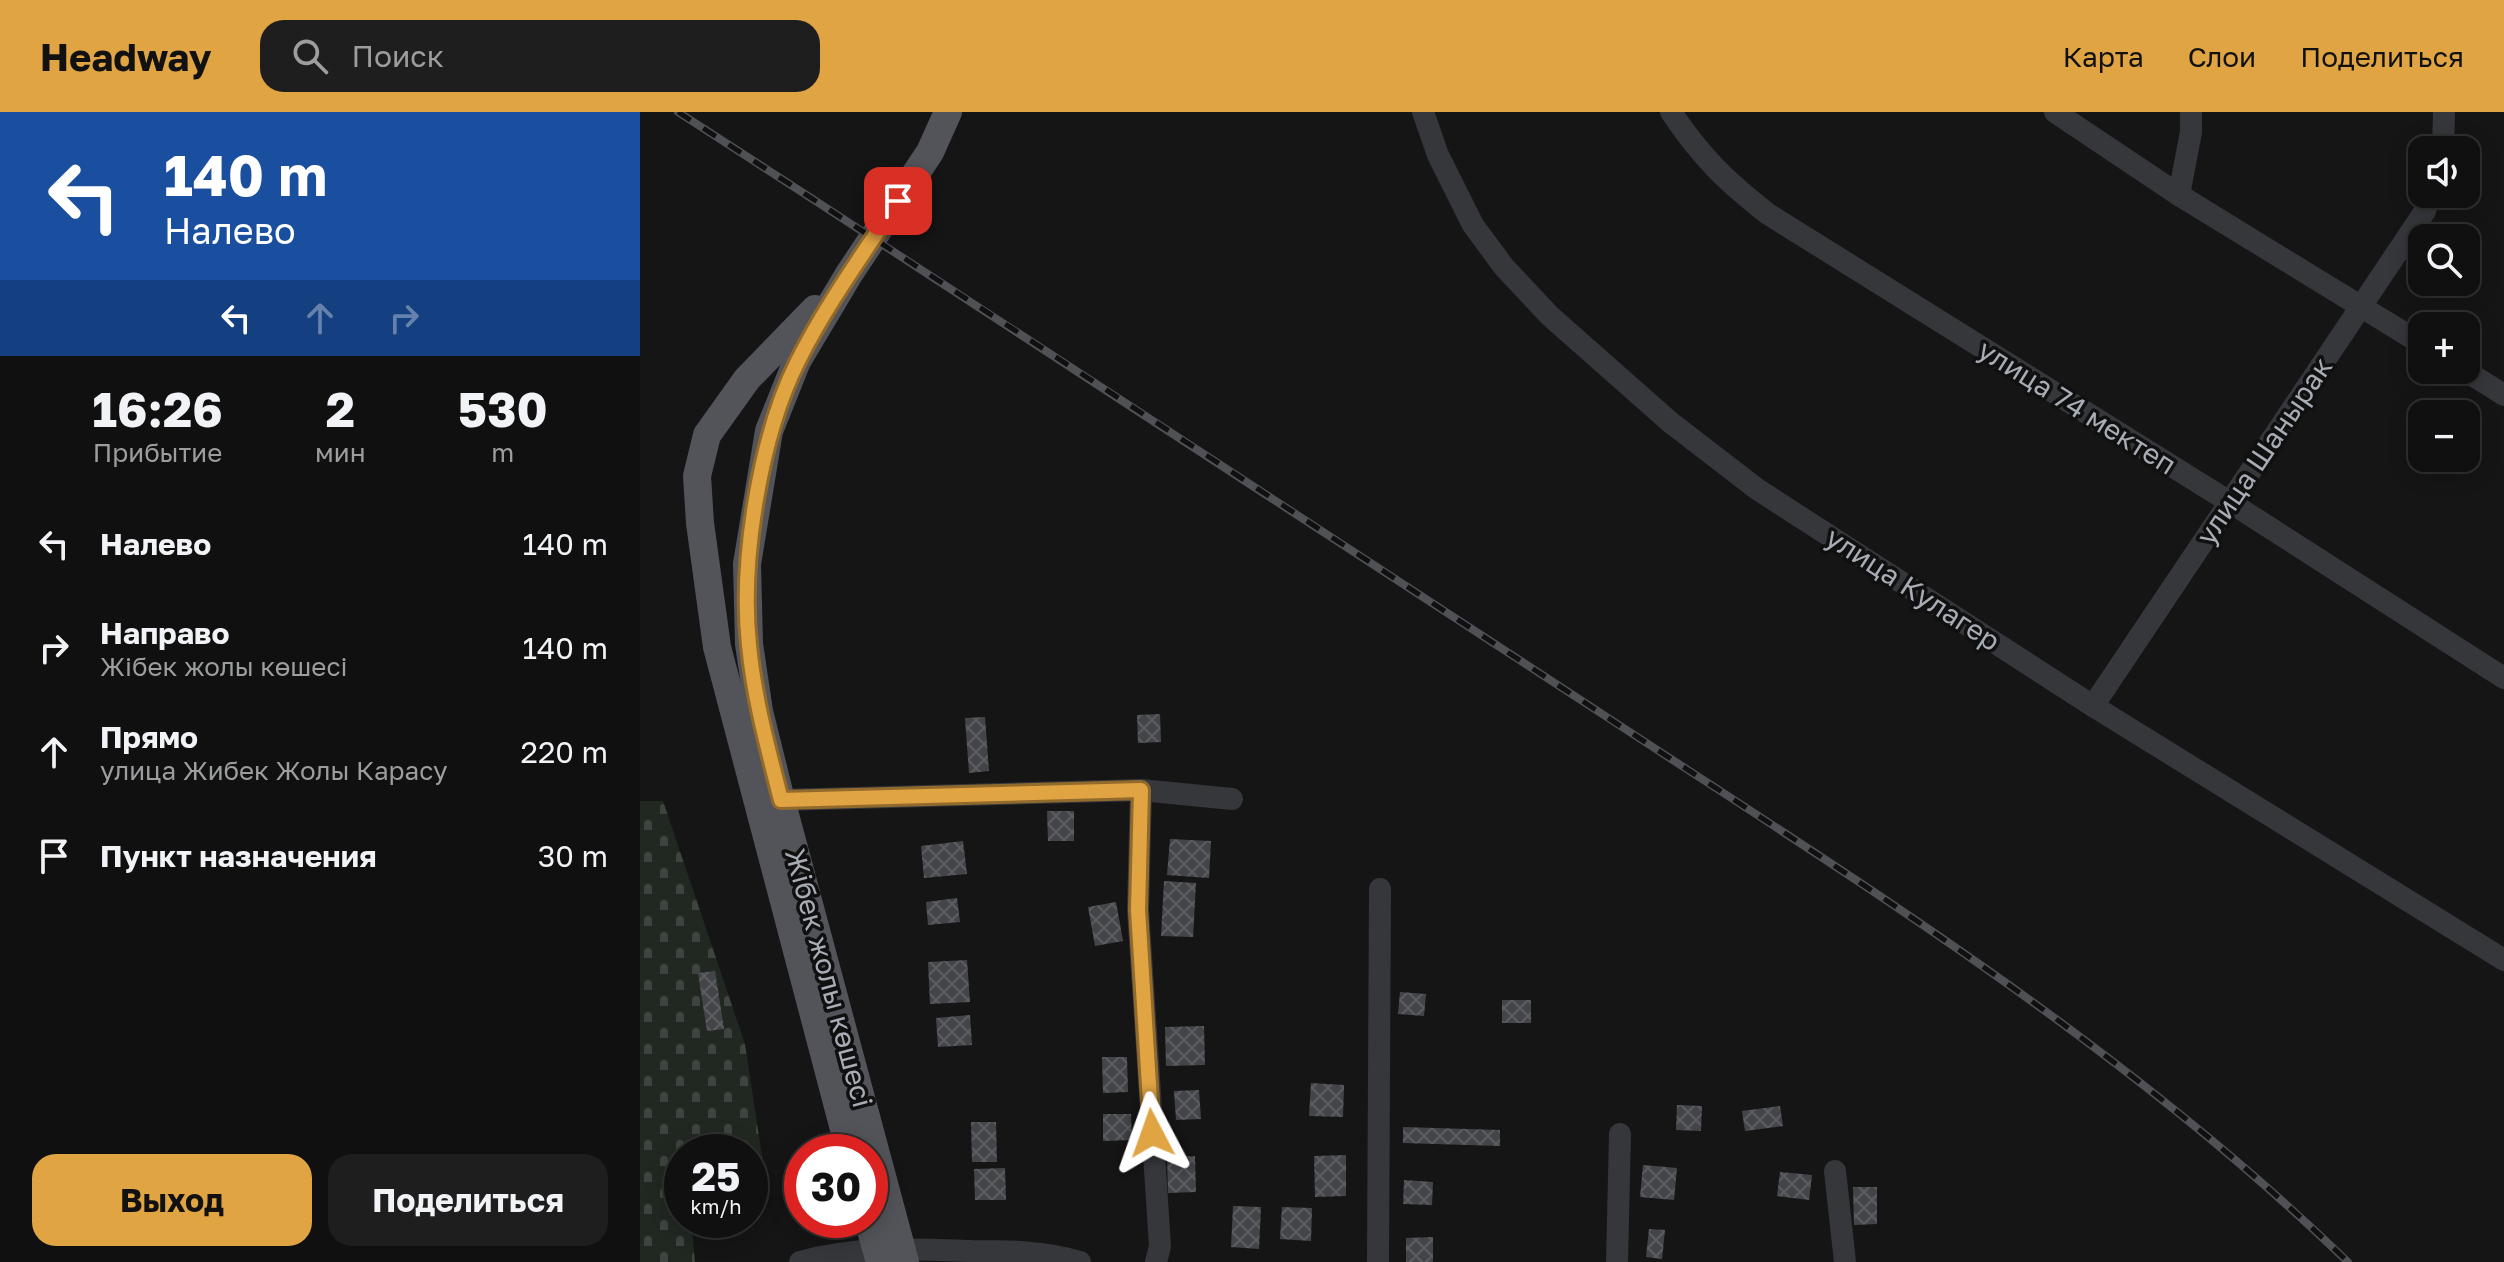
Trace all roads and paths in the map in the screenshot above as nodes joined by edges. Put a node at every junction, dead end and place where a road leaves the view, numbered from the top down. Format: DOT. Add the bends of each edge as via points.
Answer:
graph roads {
  1 [pos="948,112"];
  2 [pos="1423,112"];
  3 [pos="1671,112"];
  4 [pos="2055,112"];
  5 [pos="2191,112"];
  6 [pos="2444,112"];
  7 [pos="2443,136"];
  8 [pos="2179,195"];
  9 [pos="2426,208"];
  10 [pos="849,274"];
  11 [pos="2363,306"];
  12 [pos="2408,335"];
  13 [pos="2480,380"];
  14 [pos="2504,395"];
  15 [pos="2228,501"];
  16 [pos="2504,678"];
  17 [pos="2093,706"];
  18 [pos="1141,790"];
  19 [pos="1232,799"];
  20 [pos="781,800"];
  21 [pos="1380,889"];
  22 [pos="2504,960"];
  23 [pos="845,1134"];
  24 [pos="1620,1134"];
  25 [pos="1835,1171"];
  26 [pos="880,1238"];
  27 [pos="891,1256"];
  28 [pos="800,1262"];
  29 [pos="1080,1262"];
  30 [pos="1156,1262"];
  31 [pos="1378,1262"];
  32 [pos="1617,1262"];
  33 [pos="1845,1262"];
  1 -- 10 [label="main road" via="930,152"];
  2 -- 17 [label="street, улица Кулагер" via="1473,225 1504,267 1670,422 1757,489"];
  3 -- 15 [label="street, улица 74 мектеп" via="1721,176 1768,214"];
  4 -- 8 [label="street"];
  5 -- 8 [label="street"];
  6 -- 7 [label="street"];
  8 -- 11 [label="street"];
  9 -- 11 [label="street, улица Шанырак"];
  10 -- 20 [label="main road, Жібек жолы көшесі" via="797,361 769,431 747,564 749,644"];
  10 -- 23 [label="main road, Жібек жолы көшесі" via="747,379 707,435 697,476 717,647"];
  11 -- 12 [label="street"];
  11 -- 15 [label="street, улица Шанырак"];
  13 -- 14 [label="street"];
  15 -- 16 [label="street, улица 74 мектеп"];
  15 -- 17 [label="street, улица Шанырак"];
  17 -- 22 [label="street, улица Кулагер"];
  18 -- 19 [label="street"];
  18 -- 20 [label="street"];
  18 -- 30 [label="street" via="1138,910 1160,1246"];
  20 -- 27 [label="main road, Жібек жолы көшесі"];
  21 -- 31 [label="street"];
  24 -- 32 [label="street"];
  25 -- 33 [label="street"];
  26 -- 27 [label="main road"];
  27 -- 28 [label="street" via="830,1254"];
  27 -- 29 [label="street" via="1045,1252"];
}
